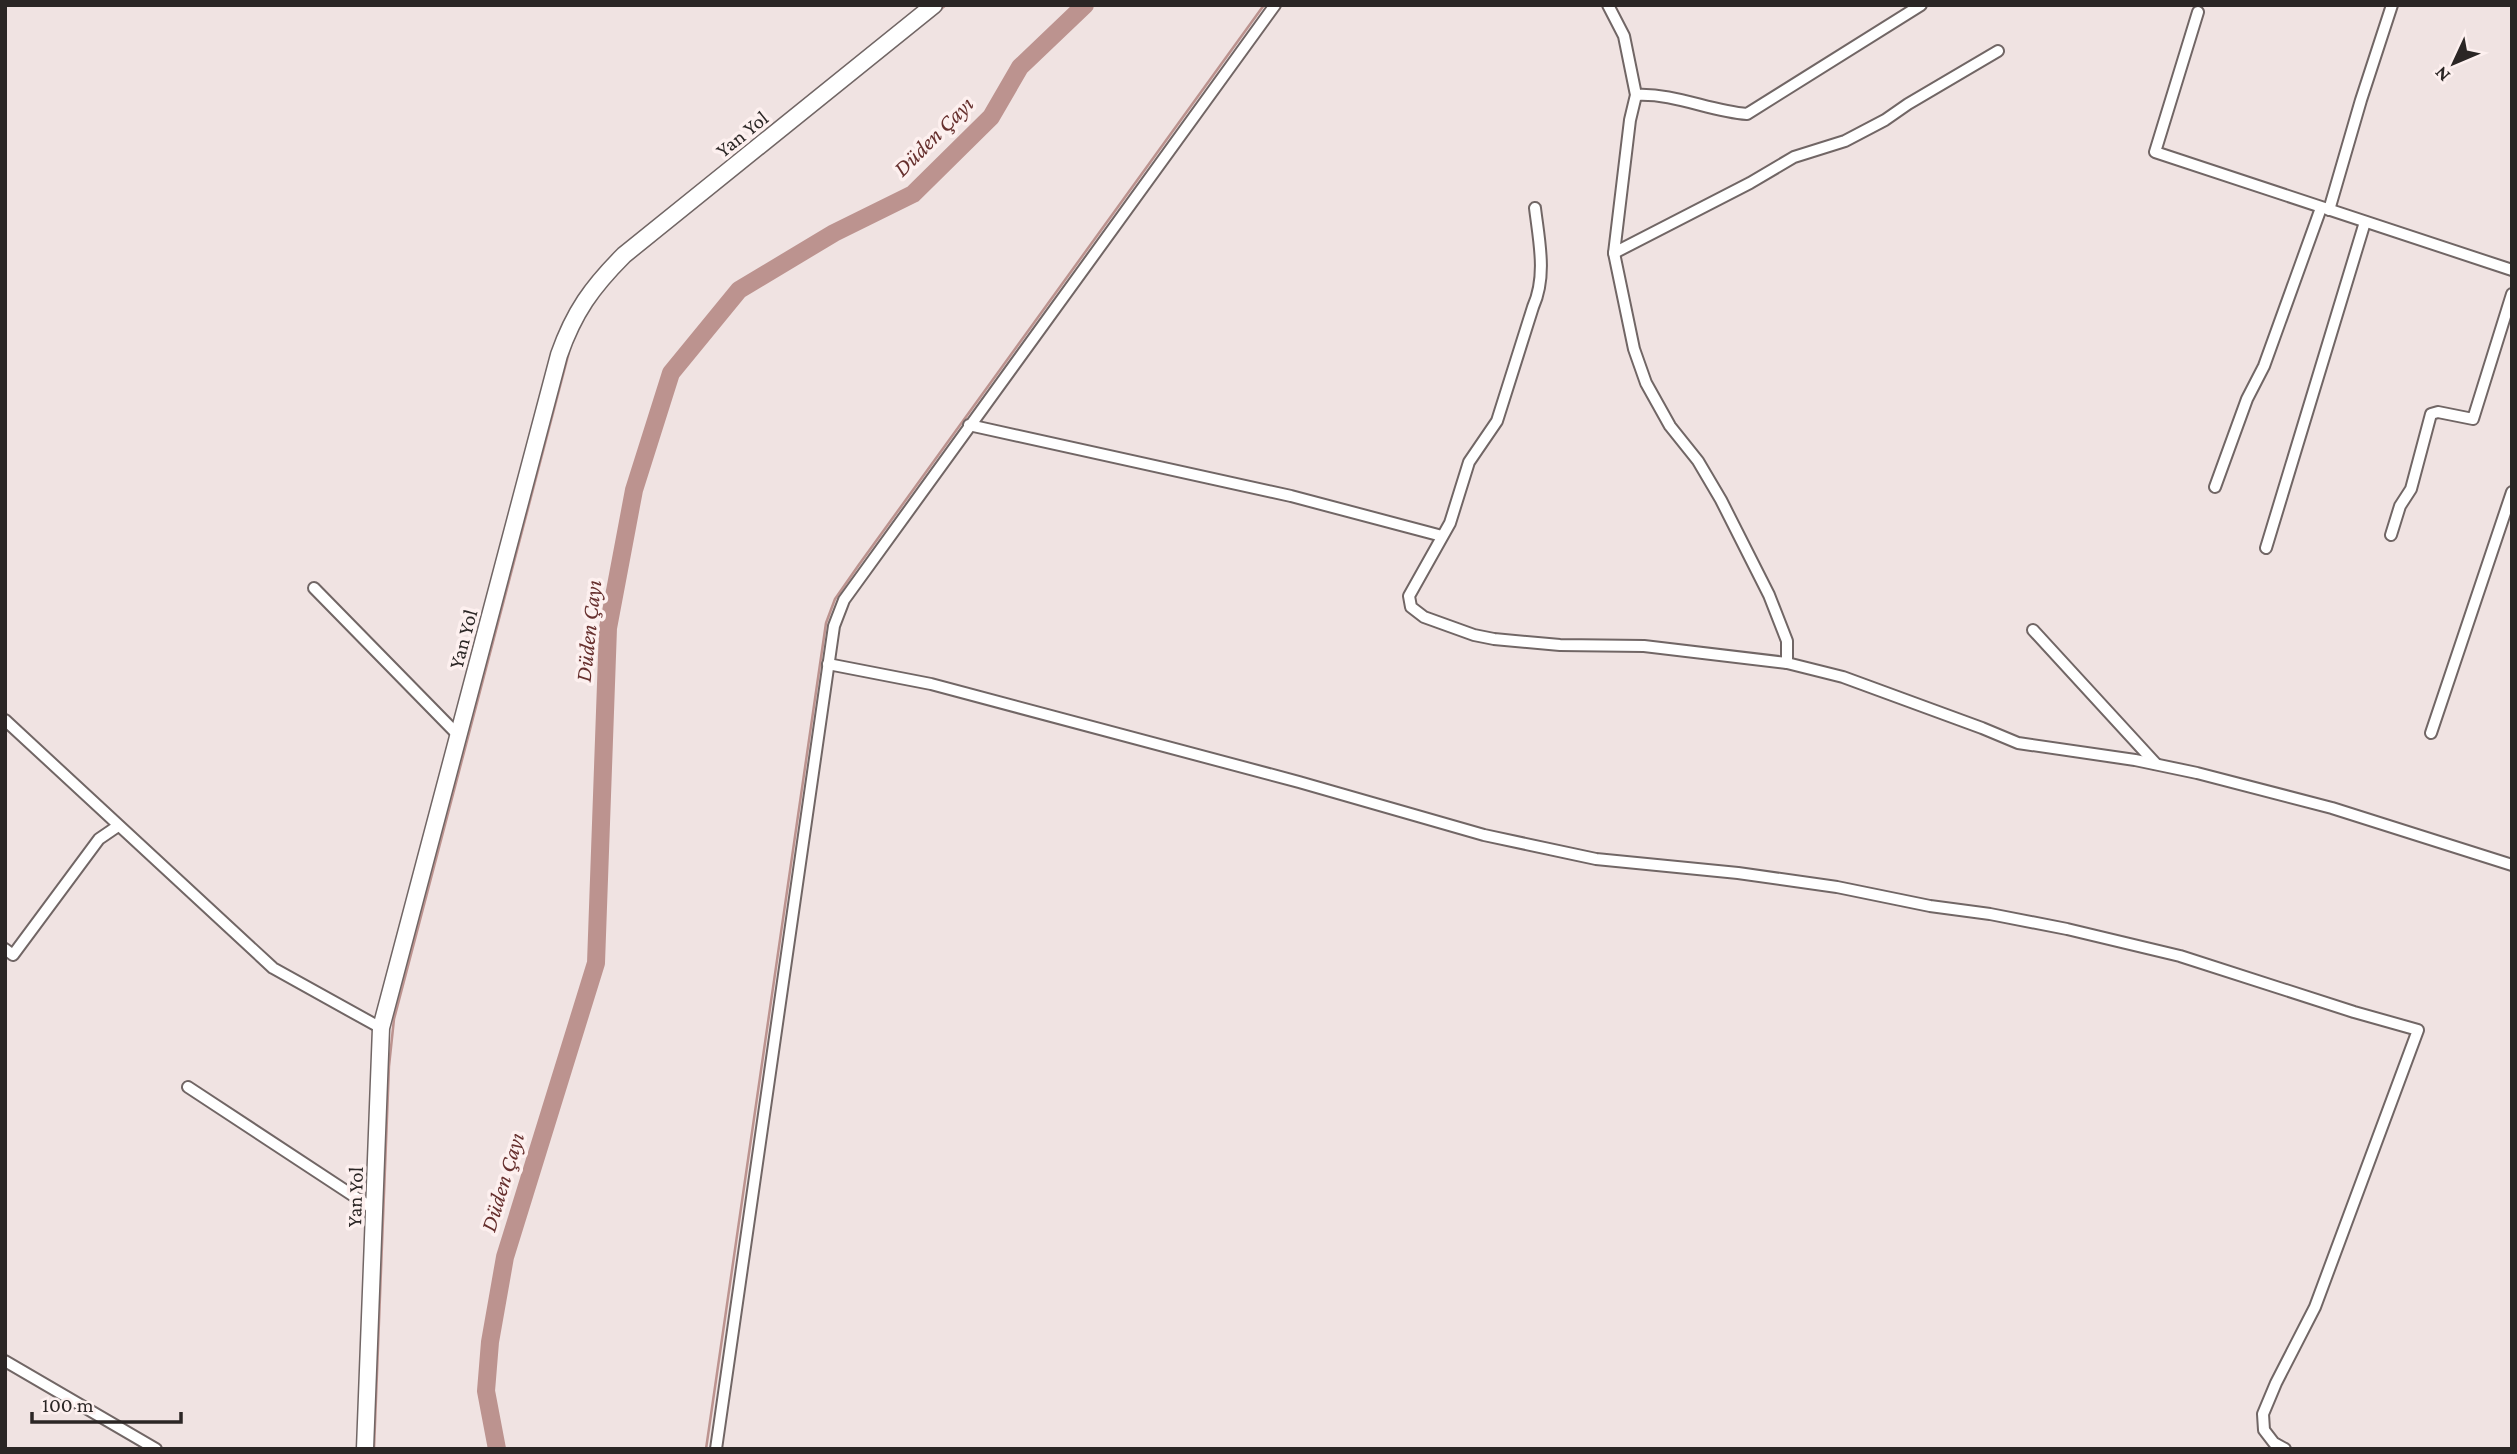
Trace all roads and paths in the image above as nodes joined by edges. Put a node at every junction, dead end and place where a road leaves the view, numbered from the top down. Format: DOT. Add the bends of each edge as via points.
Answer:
graph roads {
  1 [pos="934,5"];
  2 [pos="1275,5"];
  3 [pos="1608,5"];
  4 [pos="1921,5"];
  5 [pos="2392,5"];
  6 [pos="2198,12"];
  7 [pos="1998,51"];
  8 [pos="1636,94"];
  9 [pos="1535,208"];
  10 [pos="2325,209"];
  11 [pos="2365,222"];
  12 [pos="1614,253"];
  13 [pos="2512,271"];
  14 [pos="2512,294"];
  15 [pos="969,425"];
  16 [pos="2215,486"];
  17 [pos="2512,492"];
  18 [pos="2391,534"];
  19 [pos="1442,536"];
  20 [pos="2266,548"];
  21 [pos="314,588"];
  22 [pos="2033,629"];
  23 [pos="1787,663"];
  24 [pos="828,664"];
  25 [pos="5,720"];
  26 [pos="2431,733"];
  27 [pos="459,736"];
  28 [pos="2156,764"];
  29 [pos="118,826"];
  30 [pos="2512,865"];
  31 [pos="5,949"];
  32 [pos="381,1028"];
  33 [pos="188,1087"];
  34 [pos="376,1210"];
  35 [pos="5,1361"];
  36 [pos="156,1449"];
  37 [pos="365,1449"];
  38 [pos="716,1449"];
  39 [pos="2285,1449"];
  1 -- 27 [label="street, Yan Yol" via="624,255 573,318 559,355"];
  2 -- 15 [label="street"];
  3 -- 8 [label="street" via="1624,36"];
  4 -- 8 [label="street" via="1747,114 1670,96"];
  5 -- 10 [label="street"];
  6 -- 10 [label="street" via="2155,152"];
  7 -- 12 [label="street" via="1885,120 1845,141 1794,157"];
  8 -- 12 [label="street"];
  9 -- 19 [label="street" via="1540,291 1497,421 1469,462"];
  10 -- 11 [label="street"];
  10 -- 16 [label="street"];
  11 -- 13 [label="street"];
  11 -- 20 [label="street"];
  12 -- 23 [label="street" via="1646,383 1670,426 1698,461 1751,559 1787,641"];
  14 -- 18 [label="street" via="2473,419 2431,414 2411,489 2399,506"];
  15 -- 19 [label="street" via="1278,493"];
  15 -- 24 [label="street" via="844,600"];
  17 -- 26 [label="street"];
  19 -- 23 [label="street" via="1409,596 1411,607 1424,617 1474,635 1518,643 1656,647"];
  21 -- 27 [label="street"];
  22 -- 28 [label="street"];
  23 -- 28 [label="street" via="1843,677 2018,743"];
  24 -- 38 [label="street"];
  24 -- 39 [label="street" via="944,687 1484,835 1596,859 1838,887 2067,929 2180,956 2418,1030 2315,1307 2263,1414 2264,1430"];
  25 -- 29 [label="street"];
  27 -- 32 [label="street, Yan Yol"];
  28 -- 30 [label="street" via="2332,808"];
  29 -- 31 [label="street" via="99,839 13,955"];
  29 -- 32 [label="street" via="273,968"];
  32 -- 34 [label="street, Yan Yol"];
  33 -- 34 [label="street"];
  34 -- 37 [label="street, Yan Yol"];
  35 -- 36 [label="street"];
}
